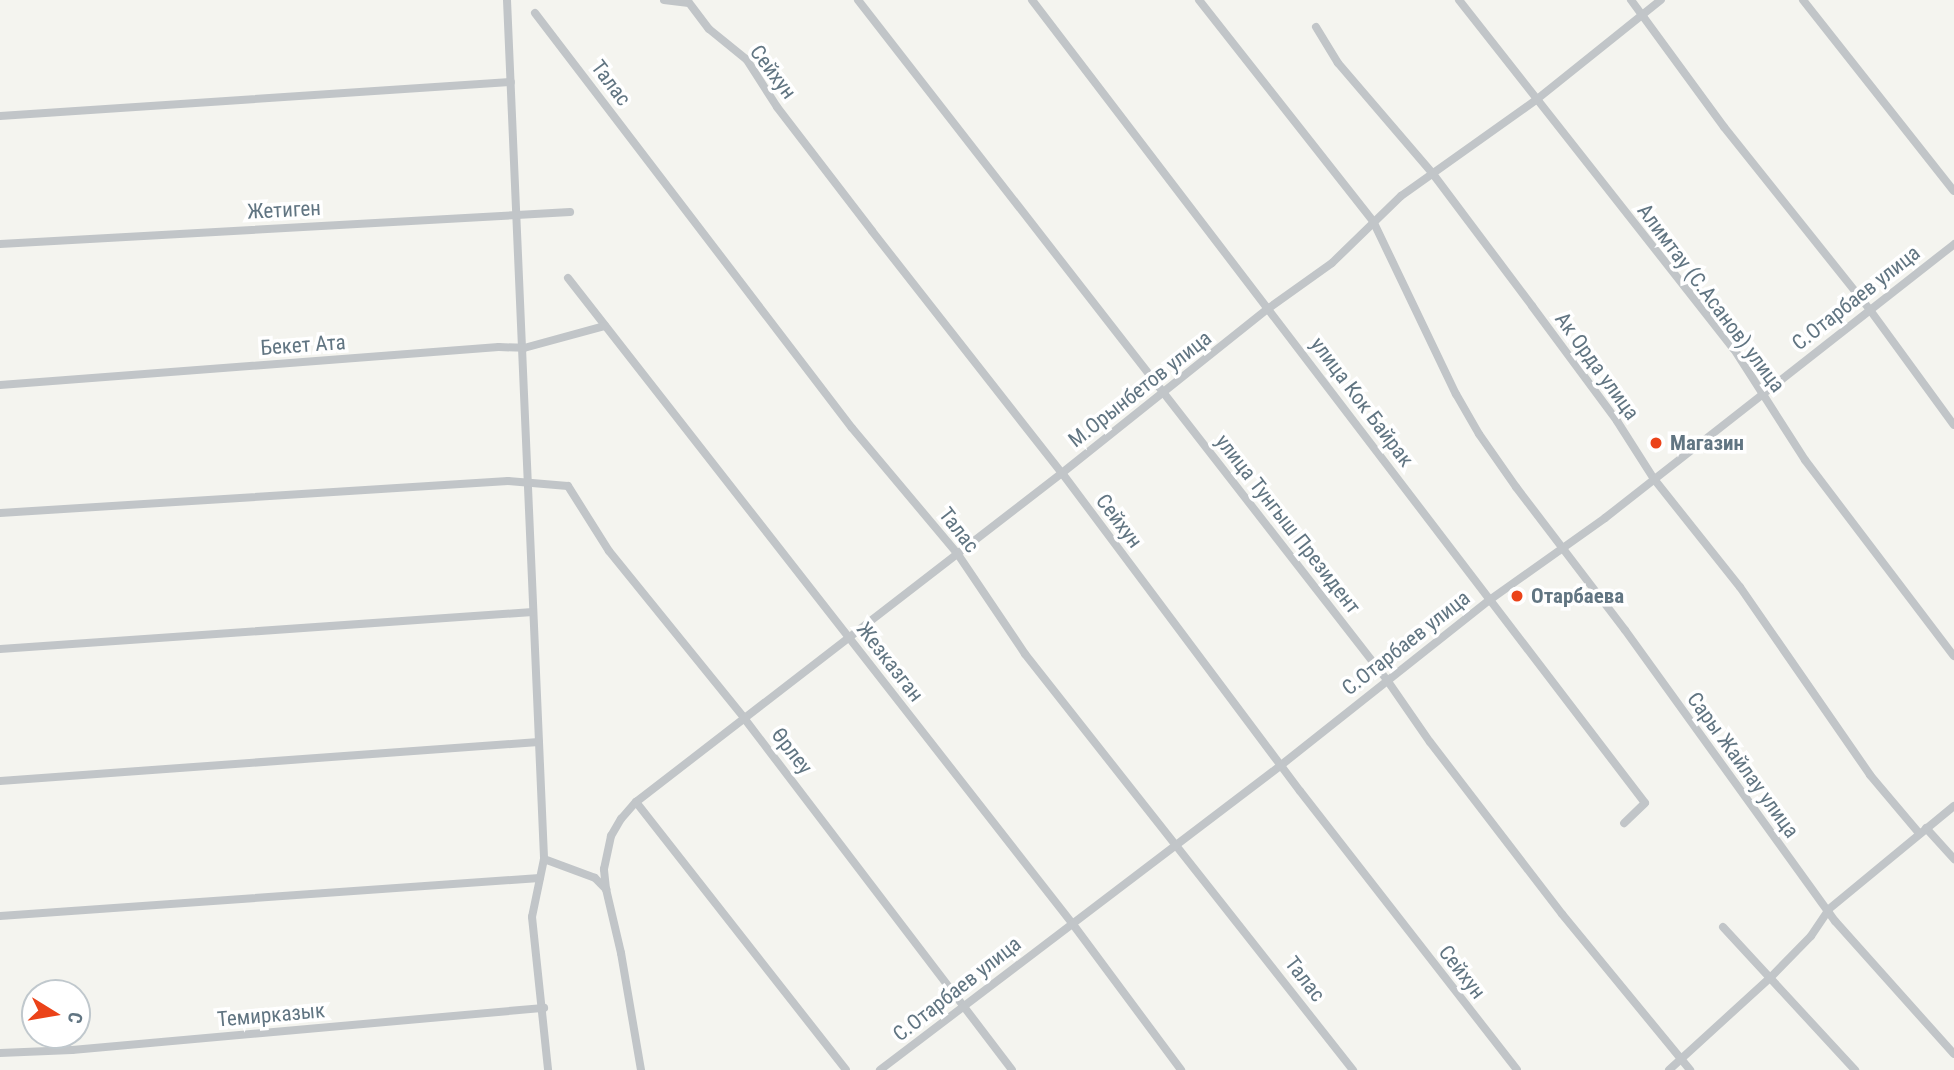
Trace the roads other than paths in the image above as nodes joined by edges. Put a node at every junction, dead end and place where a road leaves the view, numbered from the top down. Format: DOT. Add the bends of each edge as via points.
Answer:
graph roads {
  1 [pos="507,0"];
  2 [pos="664,0"];
  3 [pos="858,0"];
  4 [pos="1031,0"];
  5 [pos="1199,0"];
  6 [pos="1459,0"];
  7 [pos="1631,0"];
  8 [pos="1661,0"];
  9 [pos="1803,0"];
  10 [pos="688,2"];
  11 [pos="535,13"];
  12 [pos="1643,15"];
  13 [pos="1316,27"];
  14 [pos="512,82"];
  15 [pos="1536,100"];
  16 [pos="0,116"];
  17 [pos="1433,174"];
  18 [pos="1954,191"];
  19 [pos="570,212"];
  20 [pos="518,215"];
  21 [pos="1373,222"];
  22 [pos="0,244"];
  23 [pos="1954,244"];
  24 [pos="568,278"];
  25 [pos="1269,308"];
  26 [pos="1870,310"];
  27 [pos="605,326"];
  28 [pos="524,348"];
  29 [pos="0,385"];
  30 [pos="1164,392"];
  31 [pos="1763,393"];
  32 [pos="1954,425"];
  33 [pos="1062,473"];
  34 [pos="1654,479"];
  35 [pos="529,484"];
  36 [pos="0,513"];
  37 [pos="1560,547"];
  38 [pos="957,553"];
  39 [pos="1491,599"];
  40 [pos="533,612"];
  41 [pos="849,637"];
  42 [pos="0,649"];
  43 [pos="1954,656"];
  44 [pos="1387,680"];
  45 [pos="744,718"];
  46 [pos="539,742"];
  47 [pos="1280,765"];
  48 [pos="0,781"];
  49 [pos="636,802"];
  50 [pos="1954,806"];
  51 [pos="1624,823"];
  52 [pos="1922,831"];
  53 [pos="1177,843"];
  54 [pos="544,859"];
  55 [pos="1954,859"];
  56 [pos="540,878"];
  57 [pos="606,889"];
  58 [pos="1829,909"];
  59 [pos="0,916"];
  60 [pos="1072,923"];
  61 [pos="1723,927"];
  62 [pos="1771,977"];
  63 [pos="964,1006"];
  64 [pos="544,1008"];
  65 [pos="0,1053"];
  66 [pos="1954,1054"];
  67 [pos="1683,1061"];
  68 [pos="548,1070"];
  69 [pos="641,1070"];
  70 [pos="846,1070"];
  71 [pos="880,1070"];
  72 [pos="1012,1070"];
  73 [pos="1181,1070"];
  74 [pos="1353,1070"];
  75 [pos="1517,1070"];
  76 [pos="1669,1070"];
  77 [pos="1690,1070"];
  78 [pos="1855,1070"];
  1 -- 14 [label="street"];
  2 -- 10 [label="street"];
  3 -- 30 [label="street, улица Тунгыш Президент"];
  4 -- 25 [label="street, улица Кок Байрак"];
  5 -- 21 [label="street, Сары Жайлау улица"];
  6 -- 15 [label="street, Алимтау (С.Асанов) улица"];
  7 -- 12 [label="street"];
  8 -- 12 [label="street, М.Орынбетов улица"];
  9 -- 18 [label="street"];
  10 -- 33 [label="street, Сейхун" via="709,29 747,60 777,107"];
  11 -- 38 [label="street, Талас" via="852,428"];
  12 -- 15 [label="street, М.Орынбетов улица"];
  12 -- 26 [label="street" via="1724,127"];
  13 -- 17 [label="street, Ак Орда улица" via="1338,63"];
  14 -- 16 [label="street"];
  14 -- 20 [label="street"];
  15 -- 17 [label="street, М.Орынбетов улица"];
  15 -- 31 [label="street, Алимтау (С.Асанов) улица" via="1734,349"];
  17 -- 21 [label="street, М.Орынбетов улица"];
  17 -- 34 [label="street, Ак Орда улица"];
  19 -- 20 [label="street, Жетиген"];
  20 -- 22 [label="street, Жетиген"];
  20 -- 28 [label="street"];
  21 -- 25 [label="street, М.Орынбетов улица" via="1332,263"];
  21 -- 37 [label="street, Сары Жайлау улица" via="1479,434"];
  23 -- 26 [label="street, С.Отарбаев улица"];
  24 -- 27 [label="street, Жезказган"];
  25 -- 30 [label="street, М.Орынбетов улица"];
  25 -- 39 [label="street, улица Кок Байрак"];
  26 -- 31 [label="street, С.Отарбаев улица"];
  26 -- 32 [label="street"];
  27 -- 28 [label="street, Бекет Ата"];
  27 -- 41 [label="street, Жезказган"];
  28 -- 29 [label="street, Бекет Ата"];
  28 -- 35 [label="street"];
  30 -- 33 [label="street, М.Орынбетов улица"];
  30 -- 44 [label="street, улица Тунгыш Президент"];
  31 -- 34 [label="street, С.Отарбаев улица"];
  31 -- 43 [label="street, Алимтау (С.Асанов) улица" via="1805,460"];
  33 -- 38 [label="street, М.Орынбетов улица"];
  33 -- 47 [label="street, Сейхун"];
  34 -- 37 [label="street, С.Отарбаев улица"];
  34 -- 52 [label="street, Ак Орда улица" via="1741,587 1870,775"];
  35 -- 36 [label="street" via="508,481"];
  35 -- 40 [label="street"];
  35 -- 45 [label="street, Өрлеу" via="568,486 575,492 609,551"];
  37 -- 39 [label="street, С.Отарбаев улица"];
  37 -- 58 [label="street, Сары Жайлау улица"];
  38 -- 41 [label="street, М.Орынбетов улица"];
  38 -- 53 [label="street, Талас" via="1025,654"];
  39 -- 44 [label="street, С.Отарбаев улица"];
  39 -- 51 [label="street, улица Кок Байрак" via="1645,803"];
  40 -- 42 [label="street"];
  40 -- 46 [label="street"];
  41 -- 45 [label="street, М.Орынбетов улица"];
  41 -- 60 [label="street, Жезказган"];
  44 -- 47 [label="street, С.Отарбаев улица"];
  44 -- 67 [label="street, улица Тунгыш Президент" via="1554,903"];
  45 -- 49 [label="street, М.Орынбетов улица"];
  45 -- 63 [label="street, Өрлеу"];
  46 -- 48 [label="street"];
  46 -- 54 [label="street"];
  47 -- 53 [label="street, С.Отарбаев улица"];
  47 -- 75 [label="street, Сейхун"];
  49 -- 57 [label="street, М.Орынбетов улица" via="611,836 604,869"];
  49 -- 70 [label="street"];
  50 -- 52 [label="street"];
  52 -- 55 [label="street, Ак Орда улица"];
  52 -- 58 [label="street"];
  53 -- 60 [label="street, С.Отарбаев улица"];
  53 -- 74 [label="street, Талас"];
  54 -- 56 [label="street"];
  54 -- 57 [label="street" via="595,878"];
  56 -- 59 [label="street"];
  56 -- 64 [label="street" via="532,917"];
  57 -- 69 [label="street, М.Орынбетов улица"];
  58 -- 62 [label="street" via="1811,936"];
  58 -- 66 [label="street, Сары Жайлау улица"];
  60 -- 63 [label="street, С.Отарбаев улица"];
  60 -- 73 [label="street, Жезказган"];
  61 -- 62 [label="street"];
  62 -- 67 [label="street"];
  62 -- 78 [label="street"];
  63 -- 71 [label="street, С.Отарбаев улица"];
  63 -- 72 [label="street, Өрлеу"];
  64 -- 65 [label="street, Темирказык"];
  64 -- 68 [label="street"];
  67 -- 76 [label="street"];
  67 -- 77 [label="street, улица Тунгыш Президент"];
}
